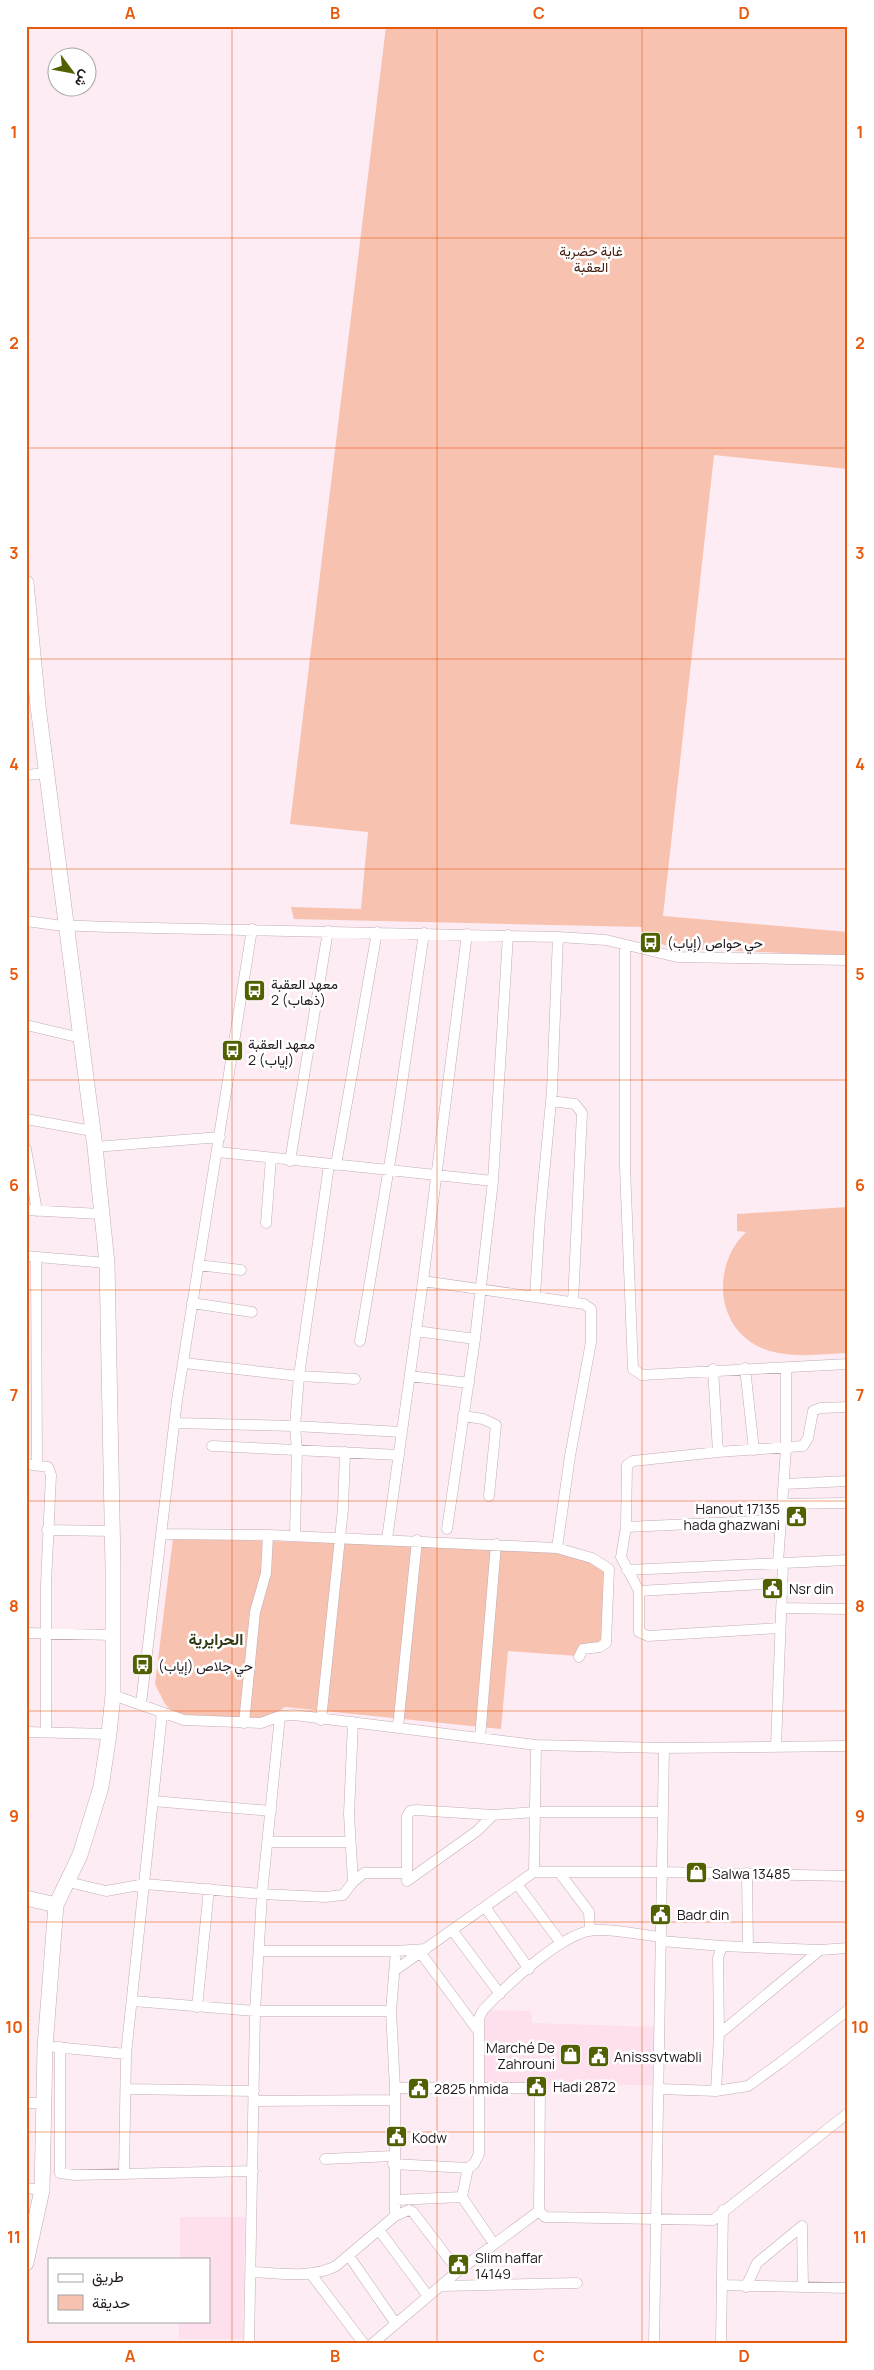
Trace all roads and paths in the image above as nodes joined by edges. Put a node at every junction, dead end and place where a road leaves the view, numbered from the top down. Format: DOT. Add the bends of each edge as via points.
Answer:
graph roads {
  1 [pos="26,583"];
  2 [pos="29,635"];
  3 [pos="32,706"];
  4 [pos="47,773"];
  5 [pos="26,774"];
  6 [pos="26,921"];
  7 [pos="65,925"];
  8 [pos="252,929"];
  9 [pos="328,931"];
  10 [pos="377,932"];
  11 [pos="424,933"];
  12 [pos="468,934"];
  13 [pos="508,935"];
  14 [pos="558,937"];
  15 [pos="625,945"];
  16 [pos="848,960"];
  17 [pos="26,1025"];
  18 [pos="81,1038"];
  19 [pos="551,1101"];
  20 [pos="26,1120"];
  21 [pos="92,1131"];
  22 [pos="220,1137"];
  23 [pos="95,1147"];
  24 [pos="26,1149"];
  25 [pos="218,1152"];
  26 [pos="271,1158"];
  27 [pos="290,1161"];
  28 [pos="332,1165"];
  29 [pos="388,1171"];
  30 [pos="435,1175"];
  31 [pos="493,1181"];
  32 [pos="26,1210"];
  33 [pos="37,1211"];
  34 [pos="101,1214"];
  35 [pos="266,1223"];
  36 [pos="31,1257"];
  37 [pos="107,1263"];
  38 [pos="198,1265"];
  39 [pos="241,1270"];
  40 [pos="423,1281"];
  41 [pos="481,1290"];
  42 [pos="535,1296"];
  43 [pos="573,1302"];
  44 [pos="192,1303"];
  45 [pos="252,1312"];
  46 [pos="416,1331"];
  47 [pos="475,1339"];
  48 [pos="360,1341"];
  49 [pos="184,1363"];
  50 [pos="848,1364"];
  51 [pos="746,1368"];
  52 [pos="786,1368"];
  53 [pos="713,1369"];
  54 [pos="299,1376"];
  55 [pos="410,1376"];
  56 [pos="355,1378"];
  57 [pos="469,1383"];
  58 [pos="848,1407"];
  59 [pos="462,1416"];
  60 [pos="174,1422"];
  61 [pos="295,1426"];
  62 [pos="402,1432"];
  63 [pos="212,1446"];
  64 [pos="786,1448"];
  65 [pos="297,1449"];
  66 [pos="754,1450"];
  67 [pos="345,1452"];
  68 [pos="718,1452"];
  69 [pos="398,1455"];
  70 [pos="31,1464"];
  71 [pos="848,1481"];
  72 [pos="784,1484"];
  73 [pos="489,1496"];
  74 [pos="844,1503"];
  75 [pos="782,1504"];
  76 [pos="780,1520"];
  77 [pos="626,1527"];
  78 [pos="447,1529"];
  79 [pos="48,1530"];
  80 [pos="113,1531"];
  81 [pos="162,1534"];
  82 [pos="296,1534"];
  83 [pos="268,1535"];
  84 [pos="340,1538"];
  85 [pos="387,1539"];
  86 [pos="418,1540"];
  87 [pos="496,1544"];
  88 [pos="557,1548"];
  89 [pos="848,1560"];
  90 [pos="781,1563"];
  91 [pos="627,1570"];
  92 [pos="781,1583"];
  93 [pos="639,1590"];
  94 [pos="781,1608"];
  95 [pos="845,1609"];
  96 [pos="780,1628"];
  97 [pos="26,1633"];
  98 [pos="45,1634"];
  99 [pos="112,1635"];
  100 [pos="580,1657"];
  101 [pos="112,1695"];
  102 [pos="141,1704"];
  103 [pos="162,1714"];
  104 [pos="280,1716"];
  105 [pos="321,1720"];
  106 [pos="353,1722"];
  107 [pos="244,1724"];
  108 [pos="398,1727"];
  109 [pos="26,1732"];
  110 [pos="46,1732"];
  111 [pos="109,1734"];
  112 [pos="480,1738"];
  113 [pos="536,1744"];
  114 [pos="776,1746"];
  115 [pos="848,1746"];
  116 [pos="664,1748"];
  117 [pos="153,1802"];
  118 [pos="271,1811"];
  119 [pos="535,1812"];
  120 [pos="661,1812"];
  121 [pos="493,1815"];
  122 [pos="268,1842"];
  123 [pos="350,1842"];
  124 [pos="534,1872"];
  125 [pos="559,1872"];
  126 [pos="662,1872"];
  127 [pos="406,1873"];
  128 [pos="747,1873"];
  129 [pos="848,1876"];
  130 [pos="68,1882"];
  131 [pos="353,1882"];
  132 [pos="145,1884"];
  133 [pos="517,1884"];
  134 [pos="209,1889"];
  135 [pos="262,1894"];
  136 [pos="26,1898"];
  137 [pos="56,1905"];
  138 [pos="485,1907"];
  139 [pos="452,1930"];
  140 [pos="590,1931"];
  141 [pos="661,1939"];
  142 [pos="561,1943"];
  143 [pos="722,1946"];
  144 [pos="748,1947"];
  145 [pos="848,1948"];
  146 [pos="423,1950"];
  147 [pos="820,1950"];
  148 [pos="260,1951"];
  149 [pos="396,1951"];
  150 [pos="529,1969"];
  151 [pos="394,1971"];
  152 [pos="500,1994"];
  153 [pos="133,2001"];
  154 [pos="197,2007"];
  155 [pos="848,2010"];
  156 [pos="255,2011"];
  157 [pos="391,2011"];
  158 [pos="479,2032"];
  159 [pos="719,2034"];
  160 [pos="52,2047"];
  161 [pos="126,2054"];
  162 [pos="395,2088"];
  163 [pos="480,2088"];
  164 [pos="659,2088"];
  165 [pos="126,2089"];
  166 [pos="716,2091"];
  167 [pos="254,2096"];
  168 [pos="394,2100"];
  169 [pos="26,2102"];
  170 [pos="44,2103"];
  171 [pos="848,2113"];
  172 [pos="325,2159"];
  173 [pos="393,2160"];
  174 [pos="468,2168"];
  175 [pos="253,2171"];
  176 [pos="43,2172"];
  177 [pos="60,2173"];
  178 [pos="124,2173"];
  179 [pos="26,2188"];
  180 [pos="42,2190"];
  181 [pos="462,2198"];
  182 [pos="395,2200"];
  183 [pos="723,2210"];
  184 [pos="539,2212"];
  185 [pos="395,2216"];
  186 [pos="654,2220"];
  187 [pos="379,2230"];
  188 [pos="494,2244"];
  189 [pos="349,2256"];
  190 [pos="26,2263"];
  191 [pos="458,2271"];
  192 [pos="251,2272"];
  193 [pos="311,2274"];
  194 [pos="577,2283"];
  195 [pos="722,2285"];
  196 [pos="441,2286"];
  197 [pos="746,2287"];
  198 [pos="803,2287"];
  199 [pos="848,2288"];
  200 [pos="428,2296"];
  201 [pos="396,2324"];
  202 [pos="249,2344"];
  203 [pos="364,2344"];
  204 [pos="372,2344"];
  205 [pos="654,2344"];
  206 [pos="720,2344"];
  1 -- 2 [label="street"];
  2 -- 3 [label="street"];
  3 -- 4 [label="street"];
  4 -- 5 [label="street"];
  4 -- 7 [label="street"];
  6 -- 7 [label="street"];
  7 -- 8 [label="street"];
  7 -- 18 [label="street"];
  8 -- 9 [label="street"];
  8 -- 22 [label="street"];
  9 -- 10 [label="street"];
  9 -- 27 [label="street"];
  10 -- 11 [label="street"];
  10 -- 28 [label="street"];
  11 -- 12 [label="street"];
  11 -- 29 [label="street"];
  12 -- 13 [label="street"];
  12 -- 30 [label="street"];
  13 -- 14 [label="street"];
  13 -- 31 [label="street"];
  14 -- 15 [label="street" via="606,940"];
  14 -- 19 [label="street"];
  15 -- 16 [label="street" via="677,957"];
  15 -- 53 [label="street" via="625,1168 632,1365 636,1372 642,1374"];
  17 -- 18 [label="street"];
  18 -- 21 [label="street"];
  19 -- 42 [label="street"];
  19 -- 43 [label="street" via="575,1104 582,1113"];
  20 -- 21 [label="street"];
  21 -- 23 [label="street"];
  22 -- 23 [label="street"];
  22 -- 25 [label="street"];
  23 -- 34 [label="street"];
  24 -- 33 [label="street"];
  25 -- 26 [label="street"];
  25 -- 38 [label="street"];
  26 -- 27 [label="street"];
  26 -- 35 [label="street"];
  27 -- 28 [label="street"];
  28 -- 29 [label="street"];
  28 -- 54 [label="street"];
  29 -- 30 [label="street"];
  29 -- 48 [label="street"];
  30 -- 31 [label="street"];
  30 -- 40 [label="street"];
  31 -- 41 [label="street"];
  32 -- 33 [label="street"];
  33 -- 34 [label="street"];
  34 -- 37 [label="street"];
  36 -- 37 [label="street"];
  36 -- 70 [label="street"];
  37 -- 80 [label="street"];
  38 -- 39 [label="street"];
  38 -- 44 [label="street"];
  40 -- 41 [label="street"];
  40 -- 46 [label="street"];
  41 -- 42 [label="street"];
  41 -- 47 [label="street"];
  42 -- 43 [label="street"];
  43 -- 88 [label="street" via="591,1309 591,1342"];
  44 -- 45 [label="street"];
  44 -- 49 [label="street"];
  46 -- 47 [label="street"];
  46 -- 55 [label="street"];
  47 -- 57 [label="street"];
  49 -- 54 [label="street"];
  49 -- 60 [label="street"];
  50 -- 52 [label="street"];
  51 -- 52 [label="street"];
  51 -- 53 [label="street"];
  51 -- 66 [label="street"];
  52 -- 64 [label="street"];
  53 -- 68 [label="street"];
  54 -- 56 [label="street"];
  54 -- 61 [label="street"];
  55 -- 57 [label="street"];
  55 -- 62 [label="street"];
  57 -- 59 [label="street"];
  58 -- 64 [label="street" via="813,1411 806,1445"];
  59 -- 73 [label="street" via="483,1418 496,1425"];
  59 -- 78 [label="street"];
  60 -- 61 [label="street"];
  60 -- 81 [label="street"];
  61 -- 62 [label="street"];
  61 -- 65 [label="street"];
  62 -- 69 [label="street"];
  63 -- 65 [label="street"];
  64 -- 66 [label="street"];
  64 -- 72 [label="street"];
  65 -- 67 [label="street"];
  65 -- 82 [label="street"];
  66 -- 68 [label="street"];
  67 -- 69 [label="street"];
  67 -- 84 [label="street"];
  68 -- 77 [label="street" via="629,1463 626,1468"];
  69 -- 85 [label="street"];
  70 -- 79 [label="street" via="48,1467 51,1475"];
  71 -- 72 [label="street"];
  72 -- 75 [label="street"];
  74 -- 75 [label="street"];
  75 -- 76 [label="street"];
  76 -- 77 [label="street"];
  76 -- 90 [label="street"];
  77 -- 91 [label="street" via="621,1557"];
  79 -- 80 [label="street"];
  79 -- 98 [label="street"];
  80 -- 99 [label="street"];
  81 -- 83 [label="street"];
  81 -- 102 [label="street"];
  82 -- 83 [label="street"];
  82 -- 84 [label="street"];
  83 -- 107 [label="street" via="266,1573 255,1612"];
  84 -- 85 [label="street"];
  84 -- 105 [label="street"];
  85 -- 86 [label="street"];
  86 -- 87 [label="street"];
  86 -- 108 [label="street"];
  87 -- 88 [label="street"];
  87 -- 112 [label="street"];
  88 -- 100 [label="street" via="592,1558 609,1569 606,1643 583,1649"];
  89 -- 90 [label="street"];
  90 -- 91 [label="street"];
  90 -- 92 [label="street"];
  91 -- 93 [label="street"];
  92 -- 93 [label="street"];
  92 -- 94 [label="street"];
  93 -- 96 [label="street" via="639,1632 645,1636"];
  94 -- 95 [label="street"];
  94 -- 96 [label="street"];
  96 -- 114 [label="street"];
  97 -- 98 [label="street"];
  98 -- 99 [label="street"];
  98 -- 110 [label="street"];
  99 -- 101 [label="street"];
  101 -- 102 [label="street"];
  101 -- 111 [label="street"];
  102 -- 103 [label="street"];
  103 -- 107 [label="street" via="184,1720"];
  103 -- 117 [label="street"];
  104 -- 105 [label="street"];
  104 -- 107 [label="street" via="266,1723"];
  104 -- 118 [label="street"];
  105 -- 106 [label="street"];
  106 -- 108 [label="street"];
  106 -- 123 [label="street"];
  108 -- 112 [label="street"];
  109 -- 110 [label="street"];
  110 -- 111 [label="street"];
  111 -- 130 [label="street" via="96,1805"];
  112 -- 113 [label="street"];
  113 -- 116 [label="street"];
  113 -- 119 [label="street"];
  114 -- 115 [label="street"];
  114 -- 116 [label="street"];
  116 -- 120 [label="street"];
  117 -- 118 [label="street"];
  117 -- 132 [label="street"];
  118 -- 122 [label="street"];
  119 -- 120 [label="street"];
  119 -- 121 [label="street"];
  119 -- 124 [label="street"];
  120 -- 126 [label="street"];
  121 -- 127 [label="street" via="407,1881"];
  121 -- 127 [label="street" via="410,1810 407,1816"];
  122 -- 123 [label="street"];
  122 -- 135 [label="street"];
  123 -- 131 [label="street"];
  124 -- 125 [label="street"];
  124 -- 133 [label="street"];
  125 -- 126 [label="street"];
  125 -- 140 [label="street" via="589,1912"];
  126 -- 128 [label="street"];
  126 -- 141 [label="street"];
  127 -- 131 [label="street" via="368,1872"];
  128 -- 129 [label="street"];
  128 -- 144 [label="street"];
  130 -- 132 [label="street" via="106,1891"];
  130 -- 137 [label="street"];
  131 -- 135 [label="street" via="343,1894 325,1897"];
  132 -- 134 [label="street"];
  132 -- 153 [label="street"];
  133 -- 138 [label="street"];
  133 -- 142 [label="street"];
  134 -- 135 [label="street"];
  134 -- 154 [label="street"];
  135 -- 148 [label="street"];
  136 -- 137 [label="street"];
  137 -- 160 [label="street"];
  138 -- 139 [label="street"];
  138 -- 150 [label="street"];
  139 -- 146 [label="street"];
  139 -- 152 [label="street"];
  140 -- 141 [label="street"];
  140 -- 142 [label="street" via="576,1934"];
  141 -- 143 [label="street"];
  141 -- 164 [label="street"];
  142 -- 150 [label="street"];
  143 -- 144 [label="street"];
  143 -- 159 [label="street" via="718,1958"];
  144 -- 147 [label="street"];
  145 -- 147 [label="street"];
  146 -- 149 [label="street"];
  146 -- 151 [label="street"];
  146 -- 158 [label="street"];
  147 -- 159 [label="street"];
  148 -- 149 [label="street"];
  148 -- 156 [label="street"];
  149 -- 151 [label="street"];
  150 -- 152 [label="street"];
  151 -- 157 [label="street"];
  152 -- 158 [label="street" via="480,2013"];
  153 -- 154 [label="street"];
  153 -- 161 [label="street"];
  154 -- 156 [label="street"];
  155 -- 166 [label="street" via="748,2086"];
  156 -- 157 [label="street"];
  156 -- 167 [label="street"];
  157 -- 162 [label="street"];
  158 -- 163 [label="street"];
  159 -- 166 [label="street"];
  160 -- 161 [label="street"];
  160 -- 170 [label="street"];
  160 -- 177 [label="street"];
  161 -- 165 [label="street"];
  162 -- 163 [label="street"];
  162 -- 168 [label="street"];
  163 -- 174 [label="street" via="479,2154"];
  163 -- 184 [label="street" via="537,2087 541,2090"];
  164 -- 166 [label="street"];
  164 -- 186 [label="street"];
  165 -- 167 [label="street"];
  165 -- 178 [label="street"];
  167 -- 168 [label="street"];
  167 -- 175 [label="street"];
  168 -- 173 [label="street"];
  169 -- 170 [label="street"];
  170 -- 176 [label="street"];
  171 -- 183 [label="street"];
  172 -- 173 [label="street"];
  173 -- 174 [label="street"];
  173 -- 182 [label="street"];
  174 -- 181 [label="street"];
  175 -- 178 [label="street"];
  175 -- 192 [label="street"];
  176 -- 177 [label="street"];
  176 -- 180 [label="street"];
  177 -- 178 [label="street"];
  179 -- 180 [label="street"];
  180 -- 190 [label="street"];
  181 -- 182 [label="street"];
  181 -- 188 [label="street"];
  182 -- 185 [label="street"];
  183 -- 186 [label="street" via="709,2221"];
  183 -- 195 [label="street"];
  184 -- 186 [label="street" via="545,2218"];
  184 -- 188 [label="street"];
  185 -- 187 [label="street"];
  185 -- 191 [label="street" via="409,2210 413,2212"];
  186 -- 205 [label="street"];
  187 -- 189 [label="street"];
  187 -- 200 [label="street"];
  188 -- 191 [label="street"];
  189 -- 193 [label="street" via="332,2269"];
  189 -- 201 [label="street"];
  191 -- 196 [label="street"];
  192 -- 193 [label="street"];
  192 -- 202 [label="street"];
  193 -- 203 [label="street"];
  194 -- 196 [label="street"];
  195 -- 197 [label="street"];
  195 -- 206 [label="street"];
  196 -- 200 [label="street"];
  197 -- 198 [label="street"];
  197 -- 198 [label="street" via="757,2263 802,2226"];
  198 -- 199 [label="street"];
  200 -- 201 [label="street"];
  201 -- 204 [label="street"];
}
